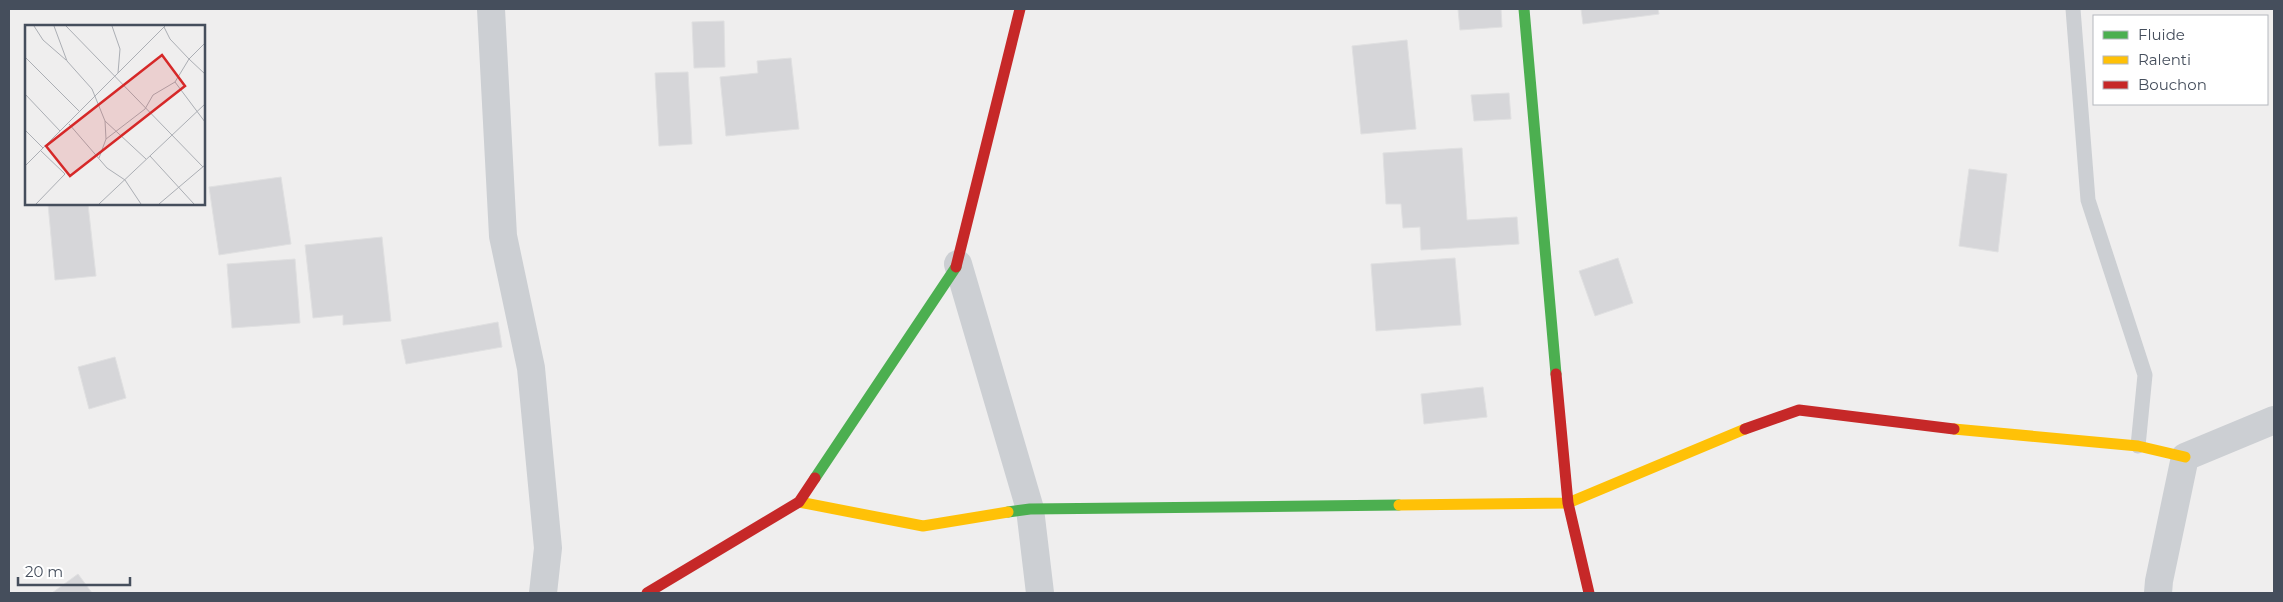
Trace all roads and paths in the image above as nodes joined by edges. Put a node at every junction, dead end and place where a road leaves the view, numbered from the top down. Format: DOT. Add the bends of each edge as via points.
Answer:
graph roads {
  1 [pos="491,9"];
  2 [pos="1020,9"];
  3 [pos="1524,9"];
  4 [pos="2073,9"];
  5 [pos="958,264"];
  6 [pos="2274,420"];
  7 [pos="2138,446"];
  8 [pos="2185,457"];
  9 [pos="799,502"];
  10 [pos="1568,503"];
  11 [pos="1030,509"];
  12 [pos="543,593"];
  13 [pos="647,593"];
  14 [pos="1040,593"];
  15 [pos="1589,593"];
  16 [pos="2158,593"];
  1 -- 12 [label="street" via="503,236 531,368 548,548"];
  2 -- 5 [label="street"];
  3 -- 10 [label="street"];
  4 -- 7 [label="lane" via="2088,200 2145,375"];
  5 -- 9 [label="street"];
  5 -- 11 [label="street"];
  6 -- 8 [label="street"];
  7 -- 8 [label="street"];
  7 -- 10 [label="street" via="2005,435 1799,410 1767,420"];
  8 -- 16 [label="street"];
  9 -- 11 [label="street" via="923,526"];
  9 -- 13 [label="street"];
  10 -- 11 [label="street"];
  10 -- 15 [label="street"];
  11 -- 14 [label="street"];
}
